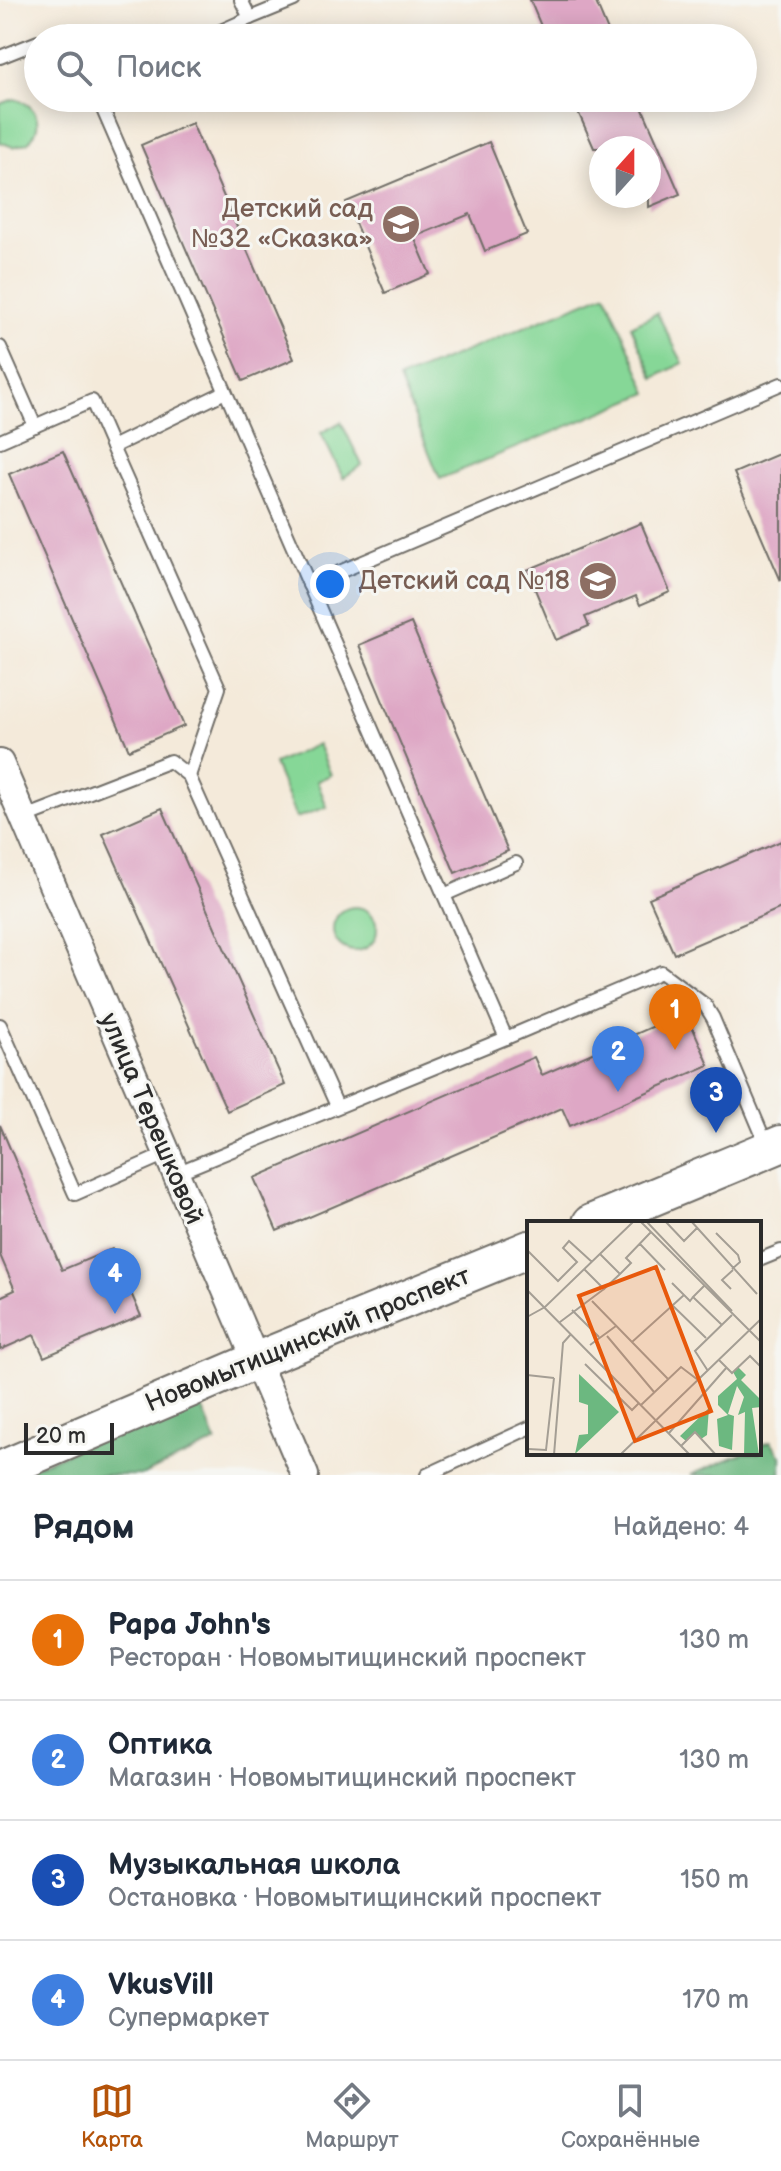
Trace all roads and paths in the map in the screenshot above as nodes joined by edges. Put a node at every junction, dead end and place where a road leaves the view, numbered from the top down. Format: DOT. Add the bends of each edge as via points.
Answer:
graph roads {
  1 [pos="241,0"];
  2 [pos="294,0"];
  3 [pos="250,18"];
  4 [pos="236,24"];
  5 [pos="24,48"];
  6 [pos="0,57"];
  7 [pos="104,112"];
  8 [pos="0,347"];
  9 [pos="781,384"];
  10 [pos="225,392"];
  11 [pos="35,426"];
  12 [pos="0,441"];
  13 [pos="112,447"];
  14 [pos="309,585"];
  15 [pos="0,763"];
  16 [pos="189,776"];
  17 [pos="23,818"];
  18 [pos="516,863"];
  19 [pos="444,895"];
  20 [pos="0,1025"];
  21 [pos="506,1038"];
  22 [pos="337,1106"];
  23 [pos="775,1147"];
  24 [pos="170,1164"];
  25 [pos="596,1221"];
  26 [pos="527,1250"];
  27 [pos="781,1251"];
  28 [pos="761,1259"];
  29 [pos="255,1361"];
  30 [pos="527,1429"];
  31 [pos="0,1470"];
  32 [pos="305,1475"];
  33 [pos="427,1475"];
  1 -- 3 [label="lane"];
  2 -- 3 [label="lane"];
  3 -- 4 [label="lane"];
  5 -- 6 [label="lane"];
  7 -- 10 [label="lane"];
  8 -- 11 [label="lane"];
  9 -- 14 [label="lane"];
  10 -- 13 [label="lane"];
  10 -- 14 [label="lane"];
  11 -- 12 [label="lane"];
  11 -- 13 [label="lane" via="92,401"];
  13 -- 16 [label="lane" via="219,688"];
  14 -- 19 [label="lane"];
  15 -- 17 [label="street, улица Терешковой"];
  16 -- 17 [label="lane" via="170,761"];
  16 -- 22 [label="lane"];
  17 -- 24 [label="street, улица Терешковой"];
  18 -- 19 [label="lane"];
  19 -- 21 [label="lane"];
  20 -- 24 [label="lane" via="75,1194"];
  21 -- 22 [label="lane"];
  21 -- 23 [label="lane" via="661,972 705,1005"];
  22 -- 24 [label="lane"];
  23 -- 25 [label="main road"];
  24 -- 29 [label="street, улица Терешковой"];
  26 -- 29 [label="main road, Новомытищинский проспект"];
  27 -- 28 [label="lane"];
  29 -- 31 [label="main road, Новомытищинский проспект"];
  29 -- 32 [label="street, улица Терешковой"];
  30 -- 33 [label="lane"];
}
